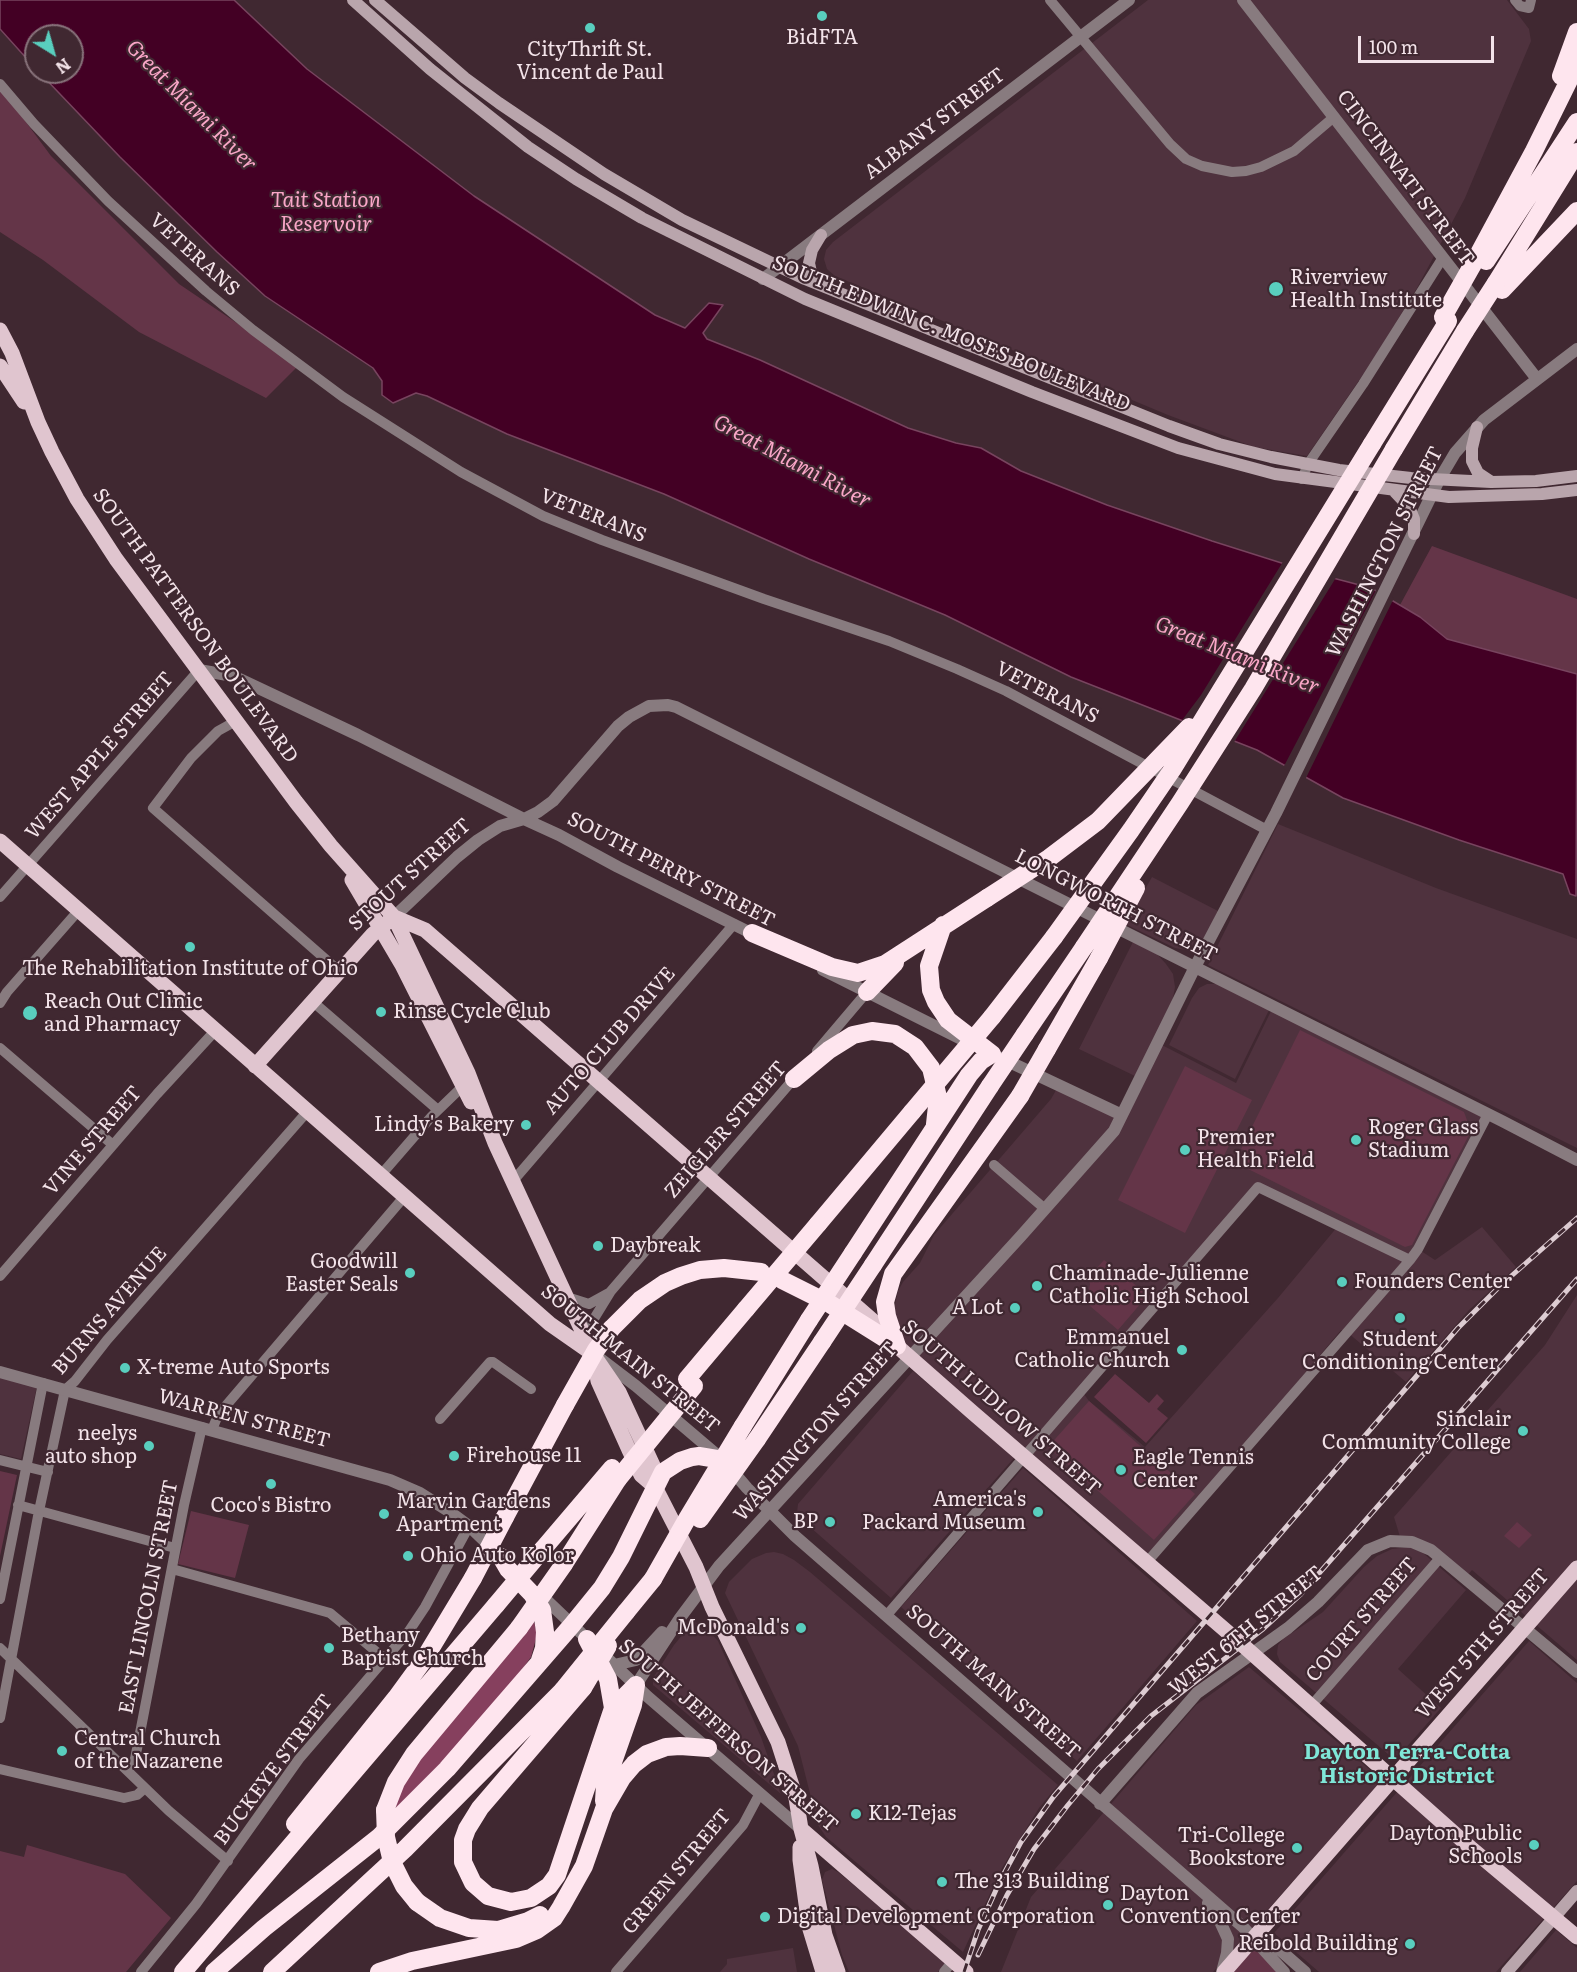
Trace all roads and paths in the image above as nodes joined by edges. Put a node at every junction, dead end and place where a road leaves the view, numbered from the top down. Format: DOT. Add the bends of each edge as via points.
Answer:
graph roads {
  1 [pos="353,0"];
  2 [pos="375,0"];
  3 [pos="1050,0"];
  4 [pos="1130,0"];
  5 [pos="1244,0"];
  6 [pos="1515,0"];
  7 [pos="1530,4"];
  8 [pos="1577,32"];
  9 [pos="1080,38"];
  10 [pos="1577,64"];
  11 [pos="0,84"];
  12 [pos="1334,117"];
  13 [pos="1577,122"];
  14 [pos="1577,152"];
  15 [pos="1520,174"];
  16 [pos="1577,211"];
  17 [pos="821,235"];
  18 [pos="1442,259"];
  19 [pos="1480,262"];
  20 [pos="779,267"];
  21 [pos="764,279"];
  22 [pos="818,284"];
  23 [pos="1499,286"];
  24 [pos="0,330"];
  25 [pos="1577,349"];
  26 [pos="1005,360"];
  27 [pos="0,366"];
  28 [pos="997,377"];
  29 [pos="1537,379"];
  30 [pos="1119,406"];
  31 [pos="38,422"];
  32 [pos="1112,423"];
  33 [pos="1477,427"];
  34 [pos="1182,431"];
  35 [pos="1176,447"];
  36 [pos="1308,464"];
  37 [pos="1577,476"];
  38 [pos="1302,479"];
  39 [pos="1439,480"];
  40 [pos="1491,482"];
  41 [pos="1393,490"];
  42 [pos="1577,490"];
  43 [pos="1431,495"];
  44 [pos="1414,534"];
  45 [pos="199,670"];
  46 [pos="1215,699"];
  47 [pos="634,713"];
  48 [pos="236,721"];
  49 [pos="1180,803"];
  50 [pos="524,819"];
  51 [pos="1267,830"];
  52 [pos="0,841"];
  53 [pos="29,866"];
  54 [pos="0,897"];
  55 [pos="79,910"];
  56 [pos="388,922"];
  57 [pos="734,924"];
  58 [pos="943,926"];
  59 [pos="752,933"];
  60 [pos="922,940"];
  61 [pos="1195,967"];
  62 [pos="339,971"];
  63 [pos="867,992"];
  64 [pos="312,1001"];
  65 [pos="0,1003"];
  66 [pos="214,1030"];
  67 [pos="0,1048"];
  68 [pos="992,1054"];
  69 [pos="255,1066"];
  70 [pos="794,1079"];
  71 [pos="598,1082"];
  72 [pos="462,1087"];
  73 [pos="438,1110"];
  74 [pos="307,1112"];
  75 [pos="1122,1114"];
  76 [pos="1488,1114"];
  77 [pos="934,1126"];
  78 [pos="495,1143"];
  79 [pos="113,1145"];
  80 [pos="1577,1160"];
  81 [pos="994,1165"];
  82 [pos="380,1176"];
  83 [pos="707,1178"];
  84 [pos="513,1181"];
  85 [pos="404,1197"];
  86 [pos="1045,1209"];
  87 [pos="1410,1260"];
  88 [pos="761,1272"];
  89 [pos="0,1276"];
  90 [pos="782,1280"];
  91 [pos="612,1291"];
  92 [pos="567,1298"];
  93 [pos="585,1335"];
  94 [pos="903,1352"];
  95 [pos="593,1354"];
  96 [pos="0,1372"];
  97 [pos="43,1383"];
  98 [pos="531,1389"];
  99 [pos="65,1390"];
  100 [pos="440,1419"];
  101 [pos="207,1429"];
  102 [pos="1023,1456"];
  103 [pos="0,1460"];
  104 [pos="723,1460"];
  105 [pos="26,1467"];
  106 [pos="48,1472"];
  107 [pos="615,1474"];
  108 [pos="655,1487"];
  109 [pos="18,1505"];
  110 [pos="39,1511"];
  111 [pos="769,1511"];
  112 [pos="469,1526"];
  113 [pos="175,1548"];
  114 [pos="501,1557"];
  115 [pos="1440,1558"];
  116 [pos="1147,1562"];
  117 [pos="1577,1568"];
  118 [pos="172,1569"];
  119 [pos="653,1580"];
  120 [pos="704,1587"];
  121 [pos="0,1599"];
  122 [pos="626,1612"];
  123 [pos="886,1616"];
  124 [pos="680,1618"];
  125 [pos="572,1625"];
  126 [pos="1524,1628"];
  127 [pos="587,1639"];
  128 [pos="0,1648"];
  129 [pos="1252,1653"];
  130 [pos="11,1658"];
  131 [pos="385,1659"];
  132 [pos="537,1665"];
  133 [pos="614,1665"];
  134 [pos="1577,1672"];
  135 [pos="636,1685"];
  136 [pos="1311,1706"];
  137 [pos="613,1708"];
  138 [pos="0,1718"];
  139 [pos="708,1748"];
  140 [pos="0,1769"];
  141 [pos="128,1771"];
  142 [pos="1393,1778"];
  143 [pos="145,1788"];
  144 [pos="760,1793"];
  145 [pos="1100,1804"];
  146 [pos="604,1809"];
  147 [pos="801,1829"];
  148 [pos="228,1861"];
  149 [pos="840,1862"];
  150 [pos="814,1879"];
  151 [pos="1197,1887"];
  152 [pos="254,1888"];
  153 [pos="1577,1891"];
  154 [pos="566,1896"];
  155 [pos="1554,1918"];
  156 [pos="1255,1938"];
  157 [pos="1577,1938"];
  158 [pos="292,1953"];
  159 [pos="948,1967"];
  160 [pos="141,1972"];
  161 [pos="183,1972"];
  162 [pos="214,1972"];
  163 [pos="272,1972"];
  164 [pos="277,1972"];
  165 [pos="379,1972"];
  166 [pos="616,1972"];
  167 [pos="823,1972"];
  168 [pos="838,1972"];
  169 [pos="966,1972"];
  170 [pos="1223,1972"];
  171 [pos="1284,1972"];
  172 [pos="1305,1972"];
  173 [pos="1507,1972"];
  1 -- 21 [label="main road, SOUTH EDWIN C. MOSES BOULEVARD" via="458,92 547,160 642,218"];
  2 -- 20 [label="main road, SOUTH EDWIN C. MOSES BOULEVARD" via="465,78 604,174 682,220"];
  3 -- 9 [label="street"];
  4 -- 9 [label="street, ALBANY STREET"];
  5 -- 12 [label="street, CINCINNATI STREET"];
  6 -- 7 [label="street" via="1520,6"];
  8 -- 15 [label="highway"];
  9 -- 12 [label="street" via="1170,144 1186,159 1202,166 1232,171 1261,167 1294,151"];
  9 -- 17 [label="street, ALBANY STREET"];
  10 -- 15 [label="highway"];
  11 -- 51 [label="street, VETERANS" via="108,201 206,291 338,393 461,472 543,516 602,540 889,641 957,669 1006,691"];
  12 -- 18 [label="street, CINCINNATI STREET"];
  13 -- 19 [label="highway"];
  14 -- 23 [label="highway"];
  15 -- 19 [label="highway"];
  16 -- 23 [label="highway"];
  17 -- 20 [label="street, ALBANY STREET"];
  17 -- 22 [label="main road" via="809,263"];
  18 -- 29 [label="street, CINCINNATI STREET"];
  18 -- 36 [label="street"];
  19 -- 46 [label="highway, bridge"];
  20 -- 21 [label="street, ALBANY STREET"];
  20 -- 22 [label="main road, SOUTH EDWIN C. MOSES BOULEVARD"];
  21 -- 28 [label="main road, SOUTH EDWIN C. MOSES BOULEVARD"];
  22 -- 26 [label="main road, SOUTH EDWIN C. MOSES BOULEVARD"];
  23 -- 49 [label="highway, bridge" via="1452,350 1258,679"];
  24 -- 31 [label="main road, SOUTH PATTERSON BOULEVARD"];
  25 -- 29 [label="street, WASHINGTON STREET"];
  26 -- 28 [label="main road"];
  26 -- 30 [label="main road, SOUTH EDWIN C. MOSES BOULEVARD"];
  27 -- 31 [label="main road, SOUTH PATTERSON BOULEVARD"];
  28 -- 32 [label="main road, SOUTH EDWIN C. MOSES BOULEVARD"];
  29 -- 33 [label="street, WASHINGTON STREET"];
  30 -- 32 [label="main road"];
  30 -- 34 [label="main road, SOUTH EDWIN C. MOSES BOULEVARD"];
  31 -- 45 [label="main road, SOUTH PATTERSON BOULEVARD" via="77,499 132,582"];
  32 -- 35 [label="main road, SOUTH EDWIN C. MOSES BOULEVARD"];
  33 -- 39 [label="street, WASHINGTON STREET"];
  33 -- 40 [label="main road" via="1472,461 1478,473"];
  34 -- 35 [label="main road"];
  34 -- 36 [label="main road, SOUTH EDWIN C. MOSES BOULEVARD" via="1219,444"];
  35 -- 38 [label="main road, SOUTH EDWIN C. MOSES BOULEVARD"];
  36 -- 38 [label="street"];
  36 -- 39 [label="main road, SOUTH EDWIN C. MOSES BOULEVARD"];
  37 -- 40 [label="main road, SOUTH EDWIN C. MOSES BOULEVARD"];
  38 -- 41 [label="main road, SOUTH EDWIN C. MOSES BOULEVARD"];
  39 -- 40 [label="main road, SOUTH EDWIN C. MOSES BOULEVARD"];
  39 -- 43 [label="street, WASHINGTON STREET"];
  41 -- 43 [label="main road, SOUTH EDWIN C. MOSES BOULEVARD"];
  41 -- 44 [label="main road" via="1409,507"];
  42 -- 43 [label="main road, SOUTH EDWIN C. MOSES BOULEVARD" via="1492,496"];
  43 -- 44 [label="street, WASHINGTON STREET"];
  44 -- 51 [label="street, WASHINGTON STREET"];
  45 -- 48 [label="main road, SOUTH PATTERSON BOULEVARD"];
  45 -- 50 [label="street, SOUTH PERRY STREET" via="232,676"];
  45 -- 53 [label="street, WEST APPLE STREET"];
  46 -- 58 [label="highway, bridge" via="1107,813 1049,858"];
  46 -- 107 [label="highway, bridge" via="1161,787 1054,937 992,1017 743,1312 691,1383"];
  47 -- 50 [label="street, STOUT STREET" via="553,801"];
  47 -- 61 [label="street, LONGWORTH STREET" via="649,706 676,707"];
  48 -- 56 [label="main road, SOUTH PATTERSON BOULEVARD"];
  48 -- 62 [label="street" via="218,731 191,758 153,808"];
  49 -- 94 [label="highway, bridge" via="1099,958 1020,1096 893,1274 885,1302"];
  49 -- 119 [label="highway, bridge" via="822,1342 705,1512"];
  50 -- 56 [label="street, STOUT STREET" via="500,826 478,840"];
  50 -- 57 [label="street, SOUTH PERRY STREET"];
  51 -- 61 [label="street, WASHINGTON STREET"];
  52 -- 53 [label="main road, SOUTH MAIN STREET"];
  53 -- 54 [label="street, WEST APPLE STREET"];
  53 -- 55 [label="main road, SOUTH MAIN STREET"];
  55 -- 65 [label="street"];
  55 -- 66 [label="main road, SOUTH MAIN STREET"];
  56 -- 62 [label="main road, STOUT STREET"];
  56 -- 71 [label="main road, SOUTH LUDLOW STREET" via="425,930"];
  56 -- 72 [label="main road, SOUTH PATTERSON BOULEVARD" via="402,965"];
  56 -- 78 [label="main road, SOUTH PATTERSON BOULEVARD" via="468,1073"];
  57 -- 59 [label="street, SOUTH PERRY STREET"];
  57 -- 71 [label="street, AUTO CLUB DRIVE"];
  58 -- 60 [label="highway"];
  58 -- 68 [label="highway" via="929,966 931,990 948,1020"];
  59 -- 60 [label="highway" via="832,968 858,973 885,964"];
  59 -- 63 [label="street, SOUTH PERRY STREET"];
  60 -- 63 [label="highway"];
  61 -- 75 [label="street, WASHINGTON STREET"];
  61 -- 76 [label="street, LONGWORTH STREET"];
  62 -- 64 [label="main road, STOUT STREET"];
  63 -- 68 [label="street, SOUTH PERRY STREET"];
  63 -- 70 [label="street, ZEIGLER STREET"];
  64 -- 69 [label="main road, STOUT STREET"];
  64 -- 73 [label="street"];
  66 -- 69 [label="main road, SOUTH MAIN STREET"];
  66 -- 79 [label="street, VINE STREET"];
  67 -- 79 [label="street"];
  68 -- 75 [label="street, SOUTH PERRY STREET"];
  68 -- 77 [label="highway" via="972,1070"];
  69 -- 74 [label="main road, SOUTH MAIN STREET"];
  70 -- 77 [label="highway" via="853,1035 872,1031 895,1034 915,1047 932,1068 938,1097"];
  70 -- 83 [label="street, ZEIGLER STREET"];
  71 -- 83 [label="main road, SOUTH LUDLOW STREET"];
  71 -- 84 [label="street, AUTO CLUB DRIVE"];
  72 -- 73 [label="street"];
  72 -- 78 [label="main road, SOUTH PATTERSON BOULEVARD"];
  73 -- 82 [label="street"];
  74 -- 82 [label="main road, SOUTH MAIN STREET"];
  74 -- 99 [label="street, BURNS AVENUE"];
  75 -- 86 [label="street, WASHINGTON STREET" via="1114,1131"];
  76 -- 80 [label="street, LONGWORTH STREET"];
  76 -- 87 [label="street"];
  77 -- 119 [label="highway, bridge" via="743,1426"];
  78 -- 84 [label="main road, SOUTH PATTERSON BOULEVARD"];
  79 -- 89 [label="street, VINE STREET"];
  81 -- 86 [label="street"];
  82 -- 85 [label="main road, SOUTH MAIN STREET"];
  83 -- 91 [label="street, ZEIGLER STREET"];
  83 -- 94 [label="main road, SOUTH LUDLOW STREET" via="872,1320"];
  84 -- 92 [label="main road, SOUTH PATTERSON BOULEVARD"];
  85 -- 95 [label="main road, SOUTH MAIN STREET" via="559,1332"];
  85 -- 101 [label="street, EAST LINCOLN STREET"];
  86 -- 94 [label="street, WASHINGTON STREET"];
  87 -- 102 [label="street" via="1258,1187"];
  87 -- 116 [label="street"];
  88 -- 152 [label="highway, bridge" via="724,1268 681,1276 644,1297 611,1329 565,1405 443,1630 396,1698 271,1852"];
  90 -- 94 [label="highway" via="830,1304"];
  91 -- 92 [label="street, ZEIGLER STREET" via="589,1304"];
  91 -- 93 [label="street, ZEIGLER STREET"];
  92 -- 93 [label="main road, SOUTH PATTERSON BOULEVARD"];
  93 -- 95 [label="main road, SOUTH PATTERSON BOULEVARD"];
  94 -- 102 [label="main road, SOUTH LUDLOW STREET"];
  94 -- 111 [label="street, WASHINGTON STREET"];
  95 -- 104 [label="street, SOUTH MAIN STREET"];
  95 -- 108 [label="main road, SOUTH PATTERSON BOULEVARD" via="598,1381 628,1450 641,1475"];
  96 -- 97 [label="street, WARREN STREET"];
  97 -- 99 [label="street, WARREN STREET"];
  97 -- 105 [label="street, BURNS AVENUE"];
  98 -- 100 [label="street" via="490,1362"];
  99 -- 101 [label="street, WARREN STREET"];
  99 -- 106 [label="street, BURNS AVENUE"];
  101 -- 112 [label="street, WARREN STREET" via="390,1480 429,1498"];
  101 -- 113 [label="street, EAST LINCOLN STREET"];
  102 -- 116 [label="main road, SOUTH LUDLOW STREET"];
  102 -- 123 [label="street"];
  103 -- 105 [label="street"];
  104 -- 108 [label="highway" via="699,1456 680,1461 663,1473"];
  104 -- 111 [label="street, SOUTH MAIN STREET"];
  105 -- 106 [label="street"];
  105 -- 109 [label="street, BURNS AVENUE"];
  106 -- 110 [label="street, BURNS AVENUE"];
  107 -- 152 [label="highway, bridge" via="543,1549"];
  107 -- 154 [label="highway, bridge" via="564,1564 519,1628 414,1754 396,1782 385,1810 392,1862 404,1886 417,1902 440,1918 469,1928 498,1930 528,1921"];
  108 -- 120 [label="main road, SOUTH PATTERSON BOULEVARD"];
  108 -- 125 [label="highway" via="602,1588"];
  109 -- 110 [label="street"];
  109 -- 121 [label="street, BURNS AVENUE"];
  110 -- 113 [label="street"];
  110 -- 130 [label="street, BURNS AVENUE"];
  111 -- 120 [label="street, WASHINGTON STREET"];
  111 -- 123 [label="street, SOUTH MAIN STREET"];
  112 -- 114 [label="street, SOUTH JEFFERSON STREET"];
  112 -- 131 [label="street, BUCKEYE STREET" via="425,1607"];
  113 -- 118 [label="street, EAST LINCOLN STREET"];
  114 -- 125 [label="street, SOUTH JEFFERSON STREET"];
  114 -- 132 [label="highway" via="532,1594 543,1614 544,1648"];
  115 -- 126 [label="street, WEST 6TH STREET"];
  115 -- 129 [label="street, WEST 6TH STREET" via="1412,1542 1390,1541 1368,1550 1311,1608"];
  115 -- 136 [label="street, COURT STREET"];
  116 -- 129 [label="main road, SOUTH LUDLOW STREET"];
  117 -- 126 [label="main road, WEST 5TH STREET"];
  118 -- 131 [label="street" via="330,1612"];
  118 -- 141 [label="street, EAST LINCOLN STREET" via="135,1759"];
  119 -- 122 [label="highway"];
  120 -- 124 [label="street, WASHINGTON STREET"];
  120 -- 147 [label="main road, SOUTH PATTERSON BOULEVARD" via="778,1742 794,1787"];
  122 -- 137 [label="highway, bridge" via="583,1688 480,1808 467,1829 464,1862 473,1883 488,1896 510,1902 531,1898 557,1875"];
  122 -- 158 [label="highway, bridge" via="562,1689 405,1849"];
  123 -- 145 [label="street, SOUTH MAIN STREET"];
  124 -- 133 [label="street" via="636,1660"];
  124 -- 135 [label="street"];
  125 -- 127 [label="street, SOUTH JEFFERSON STREET"];
  125 -- 132 [label="highway"];
  126 -- 134 [label="street, WEST 6TH STREET"];
  126 -- 142 [label="main road, WEST 5TH STREET"];
  127 -- 133 [label="street, SOUTH JEFFERSON STREET"];
  127 -- 137 [label="highway" via="608,1679"];
  128 -- 130 [label="street"];
  129 -- 136 [label="main road, SOUTH LUDLOW STREET"];
  129 -- 145 [label="street, WEST 6TH STREET" via="1185,1704"];
  130 -- 138 [label="street, BURNS AVENUE"];
  130 -- 141 [label="street"];
  131 -- 148 [label="street, BUCKEYE STREET" via="295,1765"];
  132 -- 162 [label="highway" via="447,1768 379,1837"];
  133 -- 135 [label="street, SOUTH JEFFERSON STREET"];
  135 -- 137 [label="highway"];
  135 -- 139 [label="street, SOUTH JEFFERSON STREET"];
  135 -- 146 [label="highway" via="633,1705 605,1785"];
  136 -- 142 [label="main road, SOUTH LUDLOW STREET"];
  139 -- 144 [label="street, SOUTH JEFFERSON STREET"];
  139 -- 146 [label="highway" via="670,1747 644,1756 625,1773"];
  140 -- 143 [label="street" via="124,1798"];
  141 -- 143 [label="street"];
  142 -- 155 [label="main road, SOUTH LUDLOW STREET"];
  142 -- 156 [label="main road, WEST 5TH STREET"];
  143 -- 148 [label="street"];
  144 -- 147 [label="street, SOUTH JEFFERSON STREET"];
  144 -- 166 [label="street, GREEN STREET" via="743,1825"];
  145 -- 151 [label="street, SOUTH MAIN STREET"];
  146 -- 154 [label="highway" via="584,1866"];
  147 -- 149 [label="main road, SOUTH JEFFERSON STREET"];
  147 -- 150 [label="main road, SOUTH PATTERSON BOULEVARD"];
  147 -- 167 [label="main road, SOUTH PATTERSON BOULEVARD" via="800,1860 806,1906"];
  148 -- 160 [label="street, BUCKEYE STREET"];
  149 -- 150 [label="main road" via="825,1866"];
  149 -- 159 [label="main road, SOUTH JEFFERSON STREET"];
  150 -- 168 [label="main road, SOUTH PATTERSON BOULEVARD" via="825,1935"];
  151 -- 156 [label="street, SOUTH MAIN STREET"];
  151 -- 170 [label="street" via="1226,1932"];
  152 -- 161 [label="highway"];
  153 -- 155 [label="main road"];
  154 -- 165 [label="highway" via="554,1918 516,1939"];
  155 -- 157 [label="main road, SOUTH LUDLOW STREET"];
  155 -- 173 [label="main road"];
  156 -- 170 [label="main road, WEST 5TH STREET"];
  156 -- 171 [label="street, SOUTH MAIN STREET"];
  156 -- 172 [label="street, SOUTH MAIN STREET" via="1272,1943"];
  158 -- 163 [label="highway"];
  158 -- 164 [label="highway"];
  159 -- 169 [label="main road, SOUTH JEFFERSON STREET"];
}
